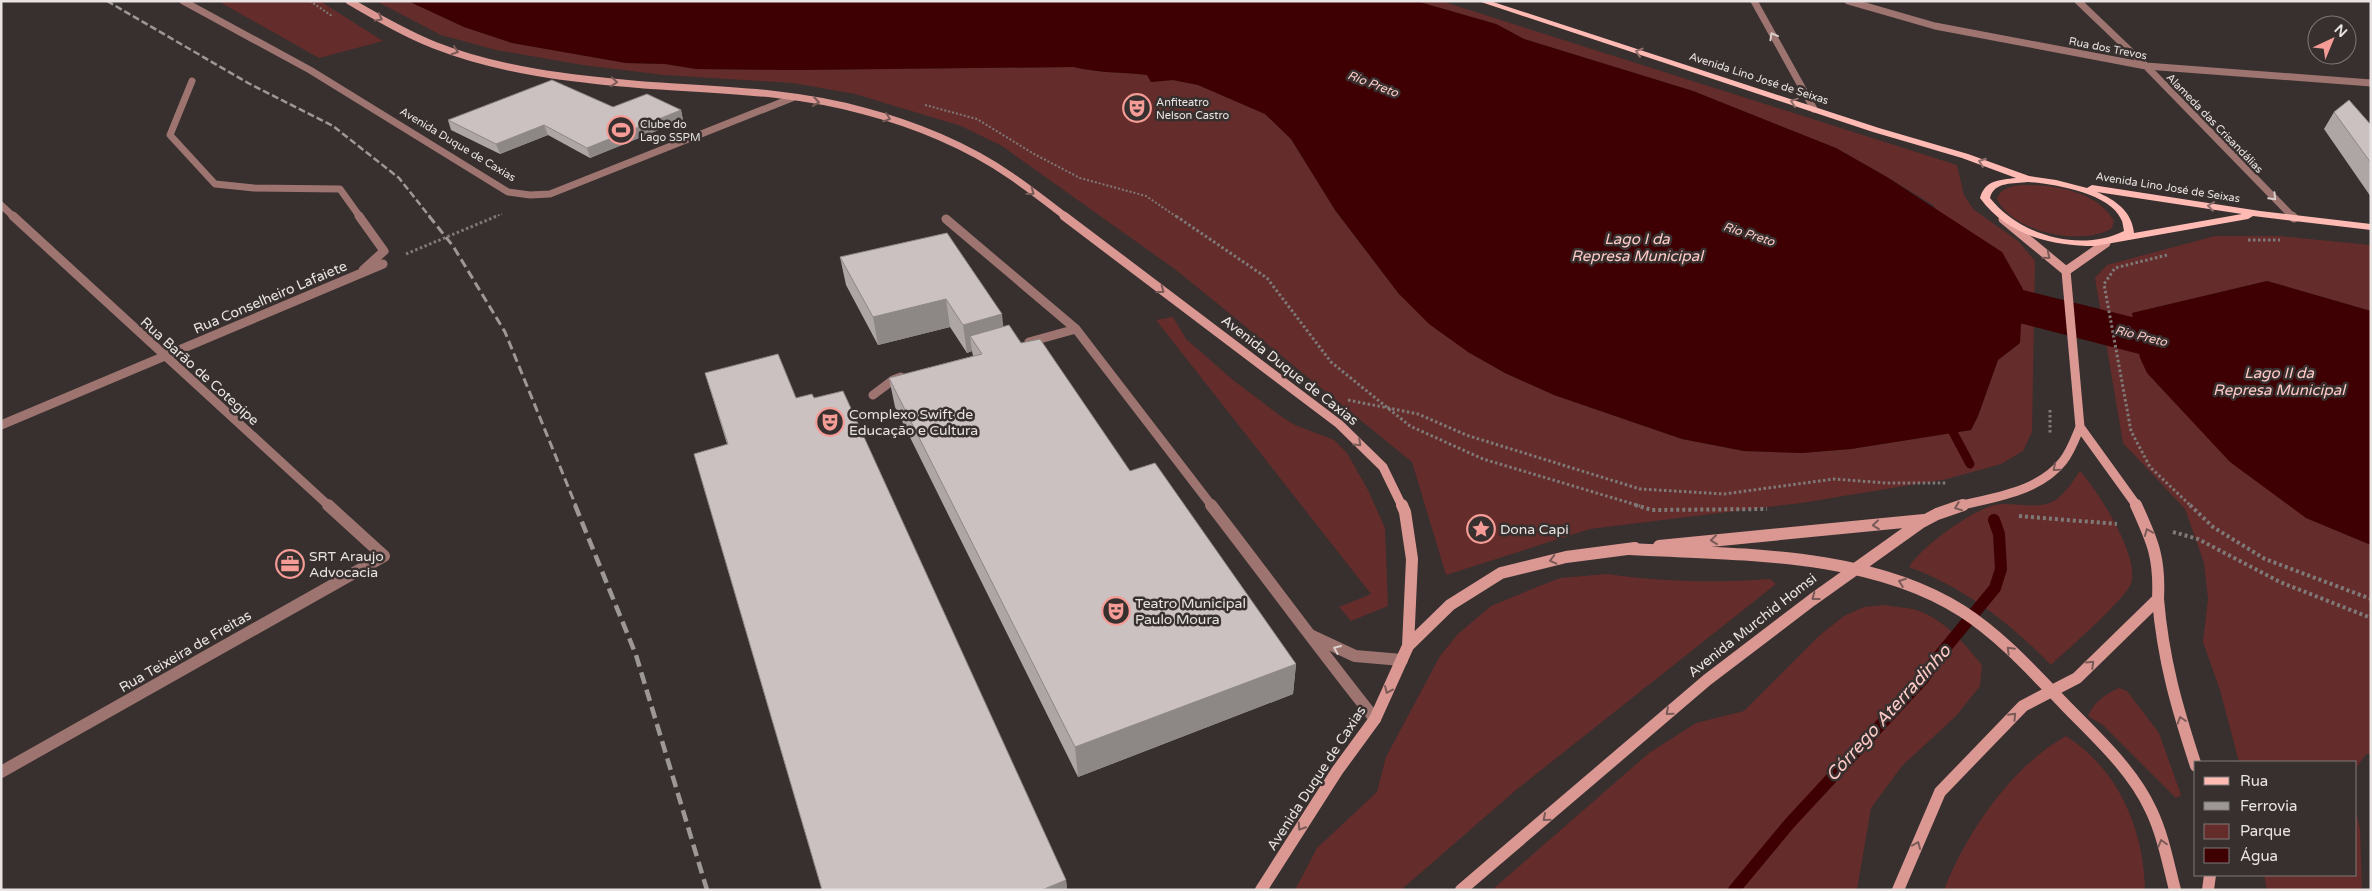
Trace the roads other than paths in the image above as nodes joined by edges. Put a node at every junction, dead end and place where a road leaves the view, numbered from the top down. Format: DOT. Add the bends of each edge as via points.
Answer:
graph roads {
  1 [pos="182,1"];
  2 [pos="349,1"];
  3 [pos="1482,1"];
  4 [pos="1754,1"];
  5 [pos="1848,1"];
  6 [pos="2078,1"];
  7 [pos="2146,66"];
  8 [pos="192,82"];
  9 [pos="2371,83"];
  10 [pos="792,98"];
  11 [pos="1814,109"];
  12 [pos="2028,179"];
  13 [pos="2072,186"];
  14 [pos="1,205"];
  15 [pos="2260,214"];
  16 [pos="2002,218"];
  17 [pos="2294,218"];
  18 [pos="946,219"];
  19 [pos="2371,227"];
  20 [pos="2120,238"];
  21 [pos="2106,243"];
  22 [pos="383,264"];
  23 [pos="359,274"];
  24 [pos="2065,274"];
  25 [pos="1076,329"];
  26 [pos="1018,345"];
  27 [pos="164,357"];
  28 [pos="913,374"];
  29 [pos="873,395"];
  30 [pos="1,425"];
  31 [pos="2080,427"];
  32 [pos="1925,520"];
  33 [pos="1630,549"];
  34 [pos="384,556"];
  35 [pos="1854,568"];
  36 [pos="2158,599"];
  37 [pos="1307,634"];
  38 [pos="1408,646"];
  39 [pos="1402,660"];
  40 [pos="2051,691"];
  41 [pos="1375,719"];
  42 [pos="2194,761"];
  43 [pos="1,772"];
  44 [pos="2210,876"];
  45 [pos="1261,890"];
  46 [pos="1461,890"];
  47 [pos="1898,890"];
  48 [pos="2175,890"];
  49 [pos="2208,890"];
  1 -- 10 [label="street, Avenida Duque de Caxias" via="310,70 508,192 550,194"];
  2 -- 10 [label="main road, Avenida Duque de Caxias, one-way" via="423,41 524,70 591,80"];
  11 -- 3 [label="main road, Avenida Lino José de Seixas, one-way"];
  11 -- 4 [label="street, one-way"];
  5 -- 7 [label="street, Rua dos Trevos" via="1935,26"];
  6 -- 7 [label="street, Alameda das Crisandálias"];
  7 -- 9 [label="street, Rua dos Trevos"];
  7 -- 17 [label="street, Alameda das Crisandálias, one-way"];
  8 -- 23 [label="street" via="170,135 215,184 340,189 384,251"];
  10 -- 38 [label="main road, Avenida Duque de Caxias, one-way" via="840,105 923,130 1010,175 1339,424 1383,467 1405,512 1412,559"];
  12 -- 11 [label="main road, Avenida Lino José de Seixas, one-way"];
  12 -- 13 [label="main road"];
  12 -- 16 [label="main road" via="2003,182 1987,190 1985,198 1990,208"];
  15 -- 13 [label="main road, Avenida Lino José de Seixas, one-way"];
  13 -- 20 [label="main road" via="2110,202 2123,212 2129,222 2129,232"];
  14 -- 27 [label="street, Rua Barão de Cotegipe"];
  15 -- 17 [label="main road, Avenida Lino José de Seixas"];
  15 -- 20 [label="main road, Avenida Lino José de Seixas"];
  16 -- 21 [label="main road, Avenida Lino José de Seixas" via="2019,228 2056,239 2086,244"];
  16 -- 24 [label="main road, one-way"];
  17 -- 19 [label="main road, Avenida Lino José de Seixas"];
  18 -- 25 [label="street"];
  20 -- 21 [label="main road, Avenida Lino José de Seixas"];
  21 -- 24 [label="main road"];
  22 -- 23 [label="street, Rua Conselheiro Lafaiete"];
  23 -- 27 [label="street, Rua Conselheiro Lafaiete"];
  24 -- 31 [label="main road"];
  25 -- 26 [label="street"];
  25 -- 37 [label="street"];
  27 -- 30 [label="street, Rua Conselheiro Lafaiete"];
  27 -- 34 [label="street, Rua Barão de Cotegipe"];
  28 -- 29 [label="street" via="893,380"];
  31 -- 32 [label="main road, Avenida Murchid Homsi, one-way" via="2061,464 2038,482 1970,502"];
  36 -- 31 [label="main road, one-way" via="2156,550 2147,528 2135,502"];
  32 -- 33 [label="main road, one-way"];
  32 -- 35 [label="main road, Avenida Murchid Homsi"];
  33 -- 35 [label="main road"];
  33 -- 38 [label="main road, one-way" via="1566,557 1501,573 1450,605"];
  34 -- 43 [label="street, Rua Teixeira de Freitas"];
  40 -- 35 [label="main road, one-way" via="1993,634 1947,602 1892,579"];
  35 -- 46 [label="main road, Avenida Murchid Homsi, one-way" via="1706,680"];
  40 -- 36 [label="main road, one-way" via="2077,678"];
  42 -- 36 [label="main road, one-way" via="2164,653"];
  39 -- 37 [label="street, one-way" via="1355,656"];
  37 -- 41 [label="street"];
  38 -- 39 [label="main road, Avenida Duque de Caxias"];
  39 -- 41 [label="main road, Avenida Duque de Caxias, one-way"];
  47 -- 40 [label="main road, one-way" via="1940,792 2023,706"];
  48 -- 40 [label="main road, one-way" via="2157,825 2138,788"];
  41 -- 45 [label="main road, Avenida Duque de Caxias, one-way"];
  44 -- 49 [label="main road"];
}
